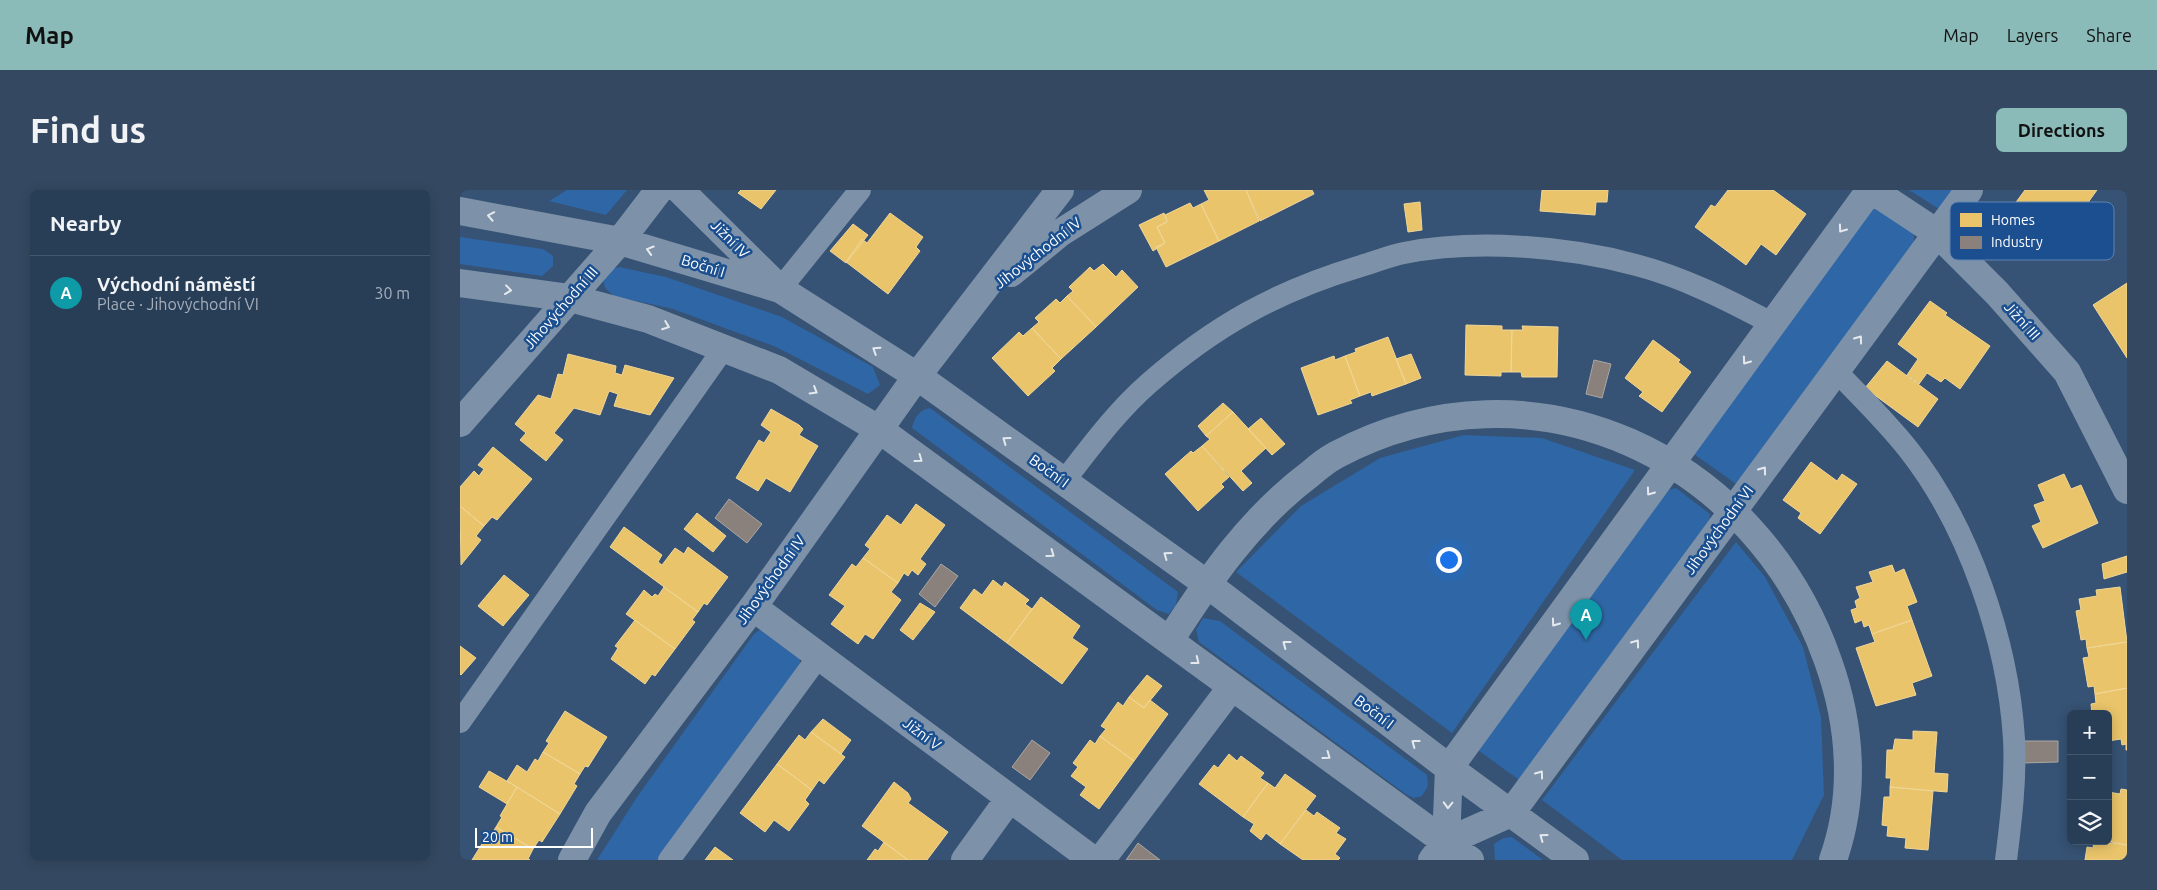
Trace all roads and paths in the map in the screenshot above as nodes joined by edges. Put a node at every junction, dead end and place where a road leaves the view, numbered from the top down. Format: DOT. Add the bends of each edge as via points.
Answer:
graph roads {
  1 [pos="659,190"];
  2 [pos="680,190"];
  3 [pos="860,190"];
  4 [pos="1060,190"];
  5 [pos="1128,190"];
  6 [pos="1871,190"];
  7 [pos="1969,190"];
  8 [pos="1960,202"];
  9 [pos="460,211"];
  10 [pos="1950,216"];
  11 [pos="1937,233"];
  12 [pos="620,241"];
  13 [pos="1950,246"];
  14 [pos="1964,260"];
  15 [pos="460,283"];
  16 [pos="780,288"];
  17 [pos="570,298"];
  18 [pos="975,303"];
  19 [pos="1772,324"];
  20 [pos="724,348"];
  21 [pos="1836,371"];
  22 [pos="917,376"];
  23 [pos="460,423"];
  24 [pos="880,430"];
  25 [pos="1672,463"];
  26 [pos="1064,482"];
  27 [pos="2127,490"];
  28 [pos="1733,511"];
  29 [pos="1207,584"];
  30 [pos="753,606"];
  31 [pos="1170,640"];
  32 [pos="819,656"];
  33 [pos="1231,688"];
  34 [pos="460,722"];
  35 [pos="1449,768"];
  36 [pos="1009,799"];
  37 [pos="1511,813"];
  38 [pos="1439,851"];
  39 [pos="572,860"];
  40 [pos="669,860"];
  41 [pos="965,860"];
  42 [pos="1093,860"];
  43 [pos="1101,860"];
  44 [pos="1470,860"];
  45 [pos="1575,860"];
  46 [pos="1833,860"];
  47 [pos="2006,860"];
  1 -- 12 [label="street, Jihovýchodní III"];
  2 -- 16 [label="street, Jižní IV"];
  3 -- 16 [label="lane"];
  4 -- 18 [label="street, Jihovýchodní IV"];
  5 -- 18 [label="street, Jihovýchodní IV" via="1060,233"];
  6 -- 11 [label="street, Jižní III"];
  6 -- 19 [label="street, one-way"];
  7 -- 8 [label="street, Jihovýchodní VI"];
  12 -- 9 [label="street, Boční I, one-way"];
  10 -- 11 [label="street, Jihovýchodní VI"];
  11 -- 13 [label="street, Jižní III"];
  21 -- 11 [label="street, Jihovýchodní VI, one-way"];
  16 -- 12 [label="street, Boční I, one-way"];
  12 -- 17 [label="street, Jihovýchodní III"];
  14 -- 27 [label="street, Jižní III" via="2067,372"];
  15 -- 17 [label="street, one-way"];
  22 -- 16 [label="street, Boční I, one-way"];
  17 -- 20 [label="street, one-way" via="648,319"];
  17 -- 23 [label="street, Jihovýchodní III"];
  18 -- 22 [label="street, Jihovýchodní IV"];
  19 -- 25 [label="street, one-way"];
  19 -- 26 [label="lane" via="1696,286 1637,265 1577,253 1524,246 1404,253 1315,280 1259,305 1206,337 1147,385 1114,419"];
  20 -- 24 [label="street, one-way" via="779,370"];
  20 -- 34 [label="lane"];
  28 -- 21 [label="street, Jihovýchodní VI, one-way"];
  21 -- 47 [label="lane" via="1908,449 1939,494 1980,582 2007,674 2014,740 2013,800"];
  22 -- 24 [label="street, Jihovýchodní IV"];
  26 -- 22 [label="street, Boční I, one-way"];
  24 -- 30 [label="street, Jihovýchodní IV"];
  24 -- 31 [label="street, one-way"];
  25 -- 28 [label="street"];
  25 -- 29 [label="street" via="1632,442 1594,428 1542,416 1491,412 1419,424 1382,434 1334,456 1290,488 1255,524"];
  25 -- 35 [label="street, one-way"];
  29 -- 26 [label="street, Boční I, one-way"];
  37 -- 28 [label="street, Jihovýchodní VI, one-way"];
  28 -- 46 [label="street" via="1773,556 1797,590 1819,633 1835,679 1850,771"];
  29 -- 31 [label="street"];
  35 -- 29 [label="street, Boční I, one-way"];
  30 -- 32 [label="street, Jižní V"];
  30 -- 39 [label="street, Jihovýchodní IV" via="598,813"];
  31 -- 33 [label="street, one-way"];
  32 -- 36 [label="street, Jižní V"];
  32 -- 40 [label="lane"];
  33 -- 38 [label="street, one-way"];
  33 -- 43 [label="street"];
  35 -- 37 [label="street, Boční I"];
  35 -- 38 [label="street, one-way"];
  36 -- 41 [label="street"];
  36 -- 42 [label="street, Jižní V"];
  37 -- 38 [label="street, Jihovýchodní VI"];
  45 -- 37 [label="street, Boční I, one-way"];
  38 -- 44 [label="street"];
}
